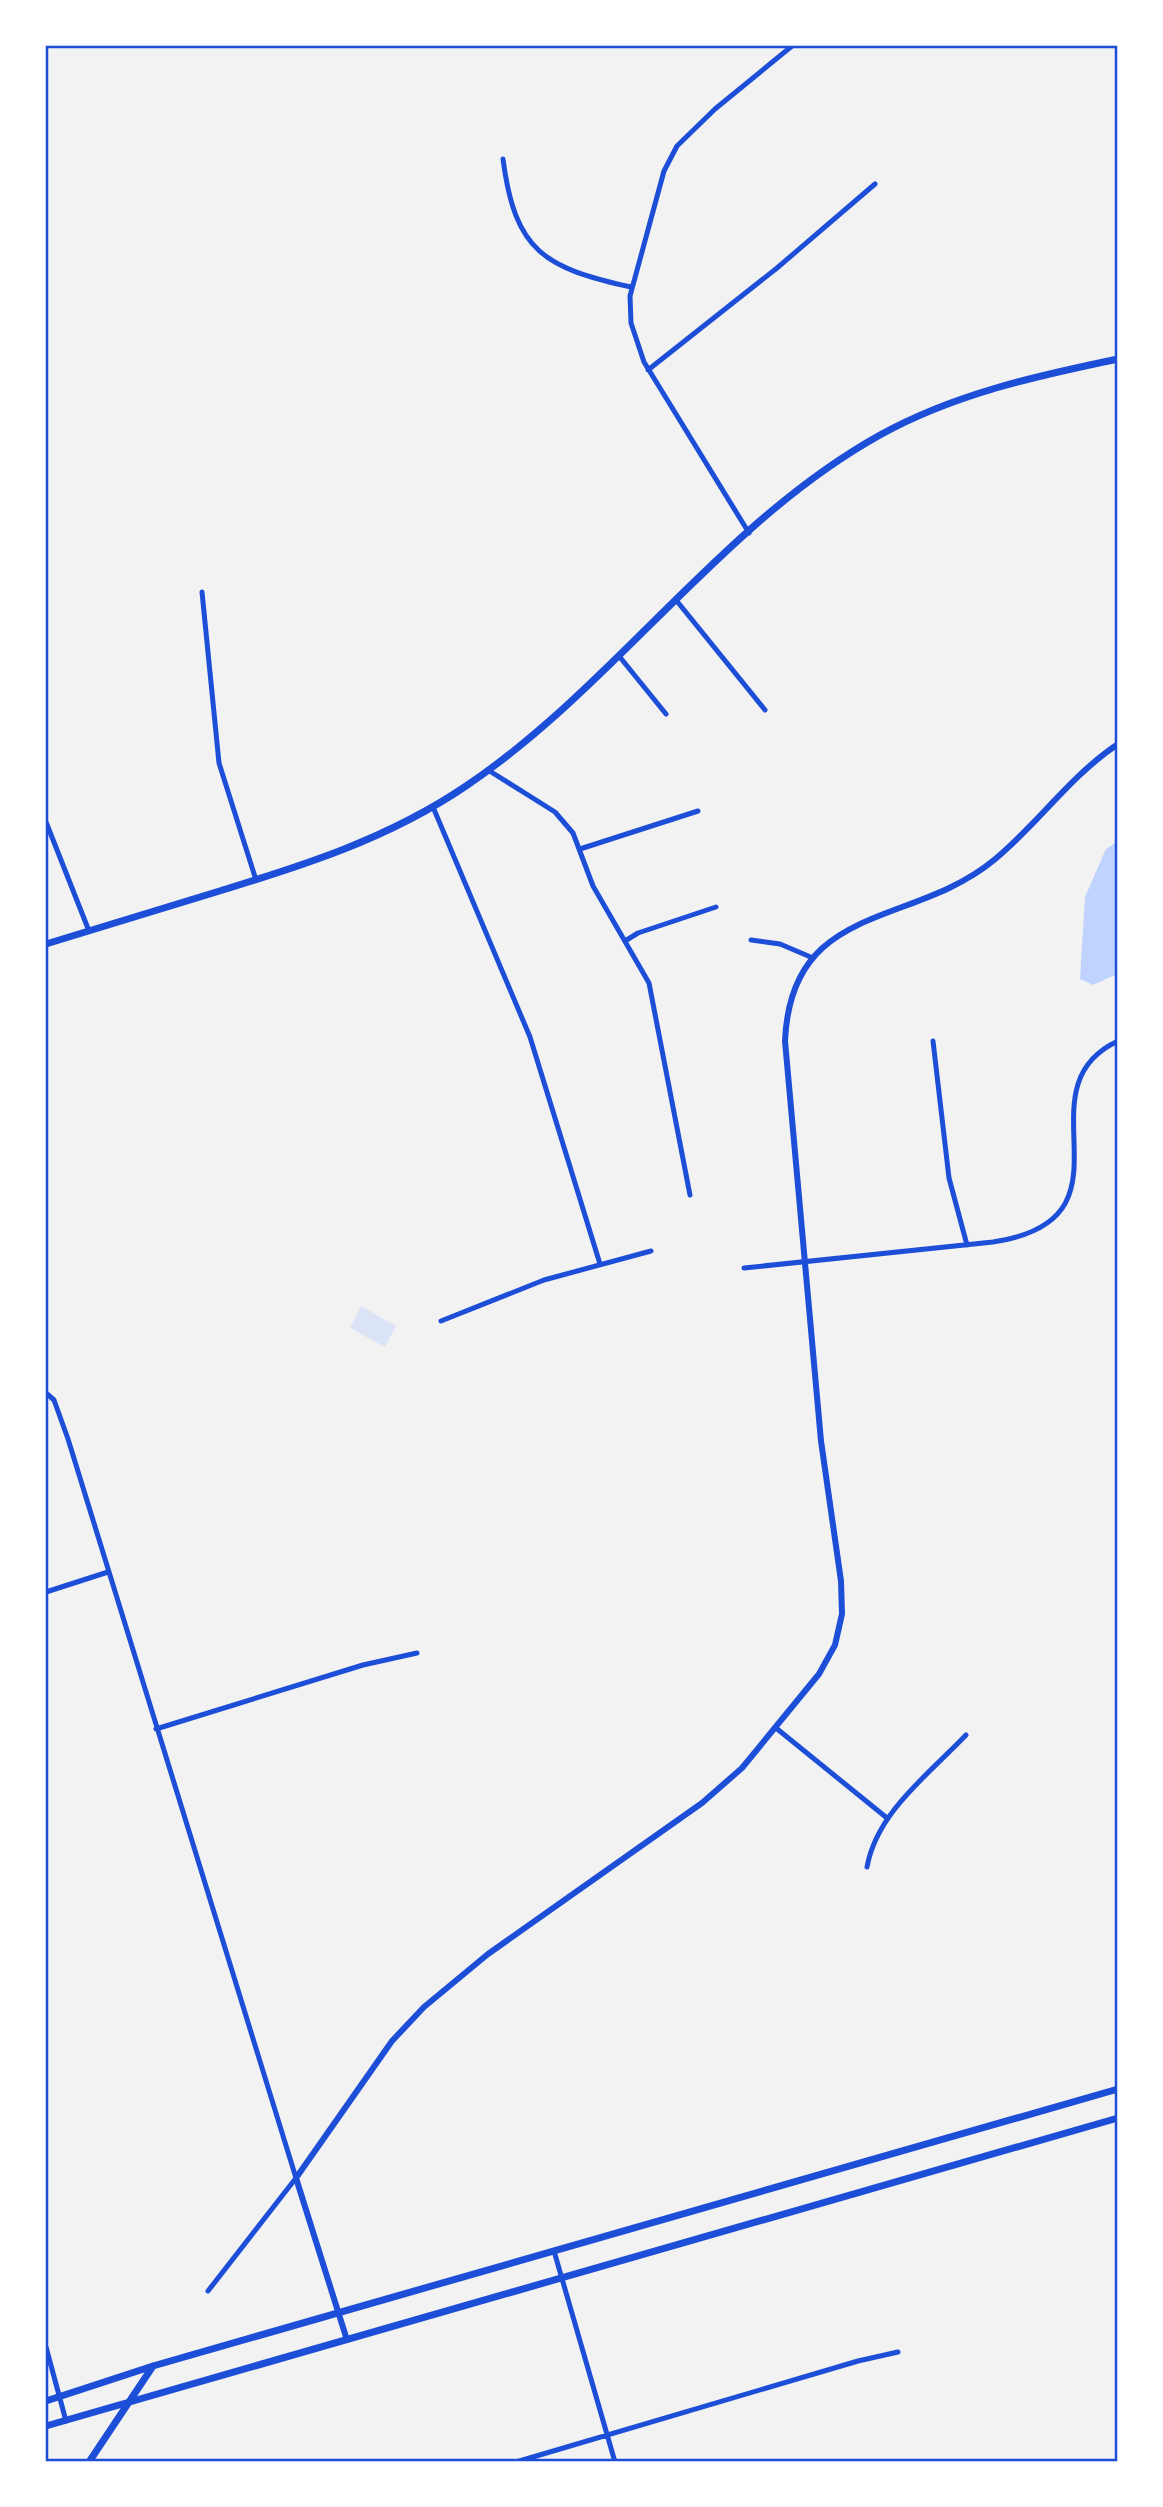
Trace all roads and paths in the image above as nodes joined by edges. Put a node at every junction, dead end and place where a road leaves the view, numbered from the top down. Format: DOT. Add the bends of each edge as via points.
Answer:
graph roads {
  1 [pos="792,46"];
  2 [pos="503,159"];
  3 [pos="875,184"];
  4 [pos="631,287"];
  5 [pos="1118,359"];
  6 [pos="649,370"];
  7 [pos="749,533"];
  8 [pos="202,592"];
  9 [pos="676,600"];
  10 [pos="619,656"];
  11 [pos="765,710"];
  12 [pos="666,714"];
  13 [pos="1118,744"];
  14 [pos="488,770"];
  15 [pos="433,807"];
  16 [pos="698,811"];
  17 [pos="46,822"];
  18 [pos="580,849"];
  19 [pos="256,880"];
  20 [pos="716,907"];
  21 [pos="89,931"];
  22 [pos="751,940"];
  23 [pos="625,941"];
  24 [pos="46,944"];
  25 [pos="813,958"];
  26 [pos="933,1041"];
  27 [pos="1118,1041"];
  28 [pos="690,1195"];
  29 [pos="967,1245"];
  30 [pos="651,1251"];
  31 [pos="806,1261"];
  32 [pos="600,1264"];
  33 [pos="744,1268"];
  34 [pos="441,1321"];
  35 [pos="46,1393"];
  36 [pos="108,1572"];
  37 [pos="46,1592"];
  38 [pos="417,1653"];
  39 [pos="776,1728"];
  40 [pos="156,1729"];
  41 [pos="966,1735"];
  42 [pos="887,1818"];
  43 [pos="867,1867"];
  44 [pos="1118,2089"];
  45 [pos="1118,2118"];
  46 [pos="296,2178"];
  47 [pos="554,2251"];
  48 [pos="562,2278"];
  49 [pos="208,2291"];
  50 [pos="337,2313"];
  51 [pos="347,2340"];
  52 [pos="46,2347"];
  53 [pos="898,2352"];
  54 [pos="153,2366"];
  55 [pos="61,2397"];
  56 [pos="46,2401"];
  57 [pos="132,2401"];
  58 [pos="66,2421"];
  59 [pos="46,2426"];
  60 [pos="607,2434"];
  61 [pos="89,2462"];
  62 [pos="516,2462"];
  63 [pos="615,2462"];
  1 -- 4 [label="street" via="677,146 664,171"];
  2 -- 4 [label="street" via="523,231 535,250 563,267"];
  3 -- 6 [label="street"];
  4 -- 6 [label="street" via="631,323"];
  5 -- 7 [label="main road" via="1010,384 915,418 840,460"];
  6 -- 7 [label="street"];
  7 -- 9 [label="main road"];
  8 -- 19 [label="street" via="219,763"];
  9 -- 10 [label="main road"];
  9 -- 11 [label="street"];
  10 -- 12 [label="street"];
  10 -- 14 [label="main road"];
  13 -- 25 [label="street" via="1086,767 1007,849 979,871 936,895 860,923"];
  14 -- 15 [label="main road"];
  14 -- 18 [label="street" via="555,812"];
  15 -- 19 [label="main road" via="358,844"];
  15 -- 32 [label="street" via="530,1037"];
  16 -- 18 [label="street"];
  17 -- 21 [label="street"];
  18 -- 23 [label="street" via="593,886"];
  19 -- 21 [label="main road"];
  20 -- 23 [label="street"];
  21 -- 24 [label="main road"];
  22 -- 25 [label="street" via="780,944"];
  23 -- 28 [label="street" via="649,983"];
  25 -- 31 [label="street" via="792,996 785,1041"];
  26 -- 29 [label="street" via="949,1178"];
  27 -- 29 [label="street" via="1089,1061 1077,1082 1072,1105 1074,1178 1060,1210 1042,1227 1019,1237"];
  29 -- 31 [label="street"];
  30 -- 32 [label="street"];
  31 -- 33 [label="street"];
  31 -- 39 [label="street" via="842,1614 828,1660"];
  32 -- 34 [label="street" via="544,1280"];
  35 -- 36 [label="street" via="54,1400 68,1438"];
  36 -- 37 [label="street"];
  36 -- 40 [label="street"];
  38 -- 40 [label="street" via="363,1665"];
  39 -- 42 [label="street"];
  39 -- 46 [label="street" via="736,1774 702,1803 488,1954 424,2007 392,2041"];
  40 -- 46 [label="street"];
  41 -- 42 [label="street"];
  42 -- 43 [label="street"];
  44 -- 47 [label="main road"];
  45 -- 48 [label="main road"];
  46 -- 49 [label="street"];
  46 -- 50 [label="street"];
  47 -- 48 [label="street"];
  47 -- 50 [label="main road"];
  48 -- 51 [label="main road"];
  48 -- 60 [label="street"];
  50 -- 51 [label="street"];
  50 -- 54 [label="main road"];
  51 -- 57 [label="main road"];
  52 -- 55 [label="street"];
  53 -- 60 [label="street"];
  54 -- 55 [label="main road"];
  54 -- 57 [label="main road"];
  55 -- 56 [label="main road"];
  55 -- 58 [label="street"];
  57 -- 58 [label="main road"];
  57 -- 61 [label="main road"];
  58 -- 59 [label="main road"];
  60 -- 62 [label="street"];
  60 -- 63 [label="street"];
}
